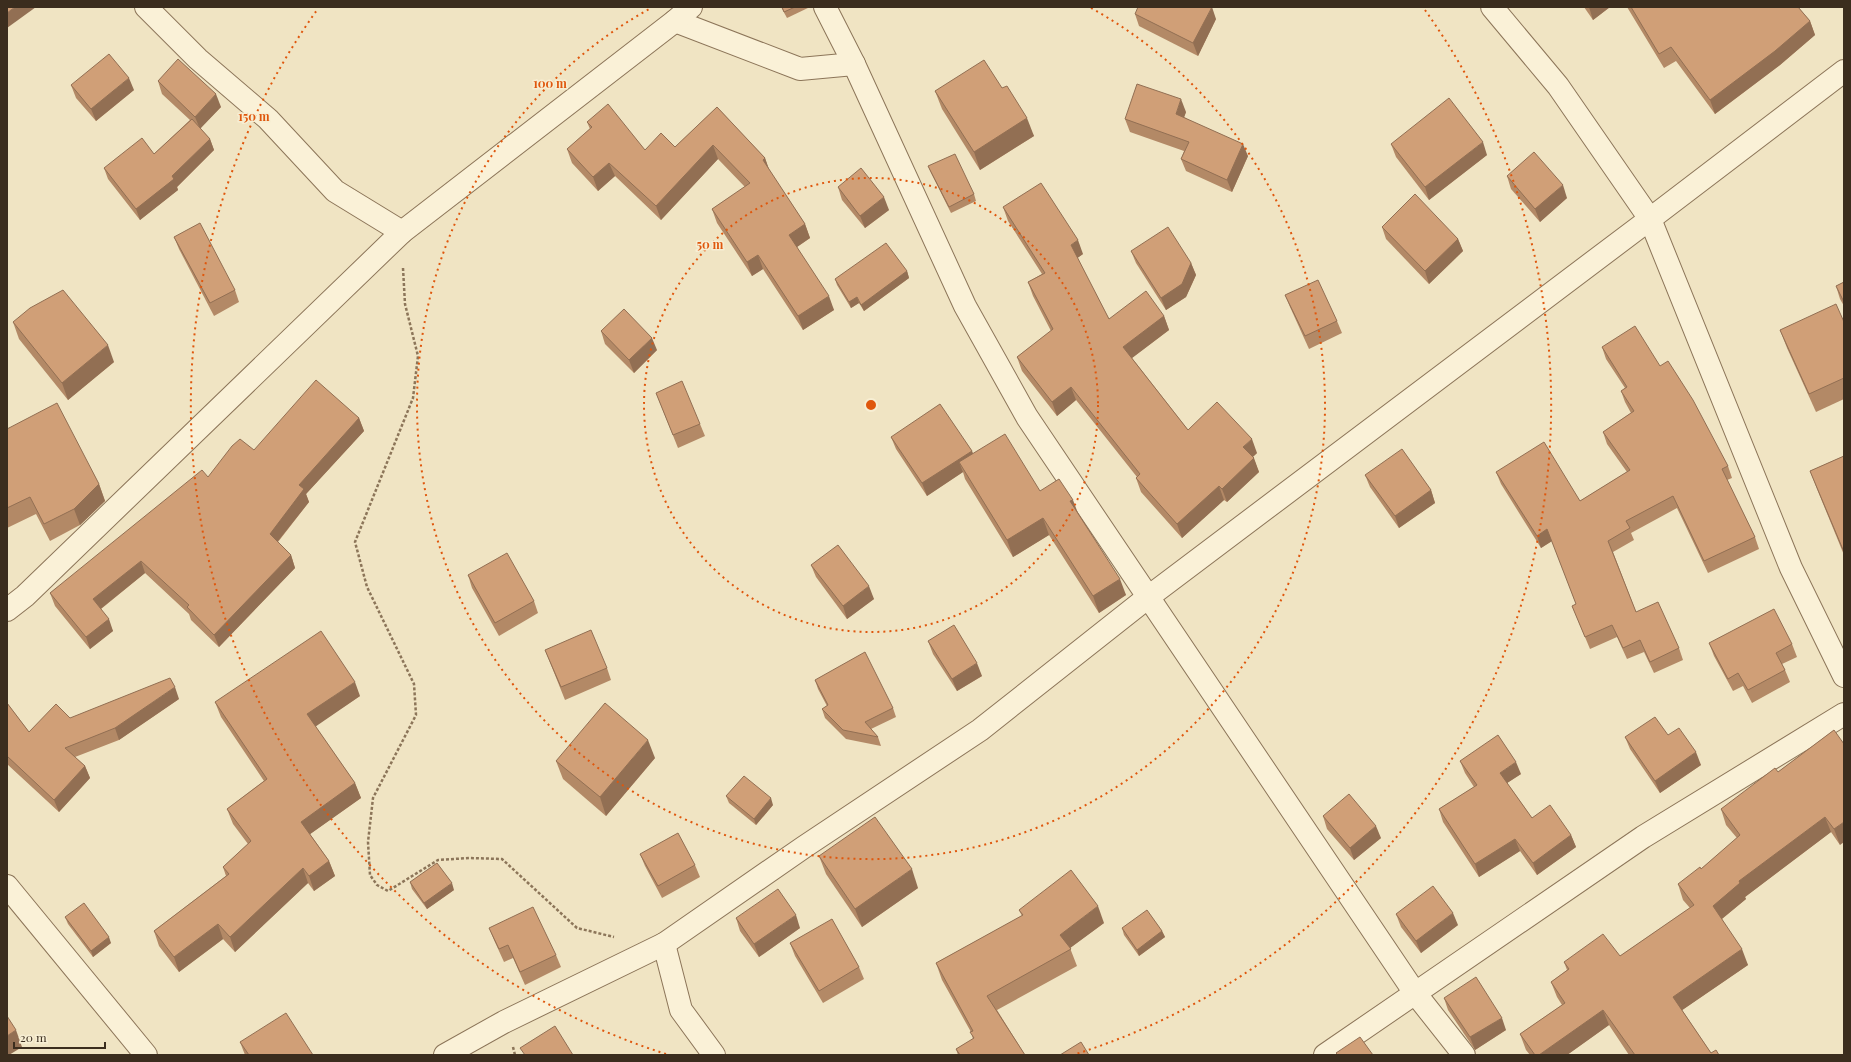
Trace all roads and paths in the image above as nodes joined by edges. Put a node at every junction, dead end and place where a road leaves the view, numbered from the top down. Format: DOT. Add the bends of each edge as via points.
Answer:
graph roads {
  1 [pos="146,7"];
  2 [pos="825,7"];
  3 [pos="1492,7"];
  4 [pos="683,14"];
  5 [pos="854,64"];
  6 [pos="1844,71"];
  7 [pos="1650,219"];
  8 [pos="402,232"];
  9 [pos="1147,598"];
  10 [pos="7,610"];
  11 [pos="1844,676"];
  12 [pos="1844,714"];
  13 [pos="7,886"];
  14 [pos="621,936"];
  15 [pos="664,944"];
  16 [pos="1415,993"];
  17 [pos="146,1055"];
  18 [pos="445,1055"];
  19 [pos="714,1055"];
  20 [pos="1325,1055"];
  21 [pos="1464,1055"];
  1 -- 8 [label="street" via="198,59 268,119 335,191"];
  2 -- 5 [label="street"];
  3 -- 7 [label="street" via="1558,86"];
  4 -- 5 [label="street" via="800,69"];
  4 -- 8 [label="street"];
  5 -- 9 [label="street" via="965,306 1027,418"];
  6 -- 7 [label="street"];
  7 -- 9 [label="street"];
  7 -- 11 [label="street" via="1791,568"];
  8 -- 10 [label="street" via="36,586"];
  8 -- 14 [label="path" via="405,304 418,356 413,398 355,542 367,586 414,684 416,715 373,798 368,842 370,875 377,885 388,891 438,860 502,859 577,928 614,937"];
  9 -- 15 [label="street" via="980,730"];
  9 -- 16 [label="street"];
  12 -- 16 [label="street" via="1643,837"];
  13 -- 17 [label="street"];
  15 -- 18 [label="street" via="504,1022"];
  15 -- 19 [label="street" via="681,1010"];
  16 -- 20 [label="street"];
  16 -- 21 [label="street"];
}
